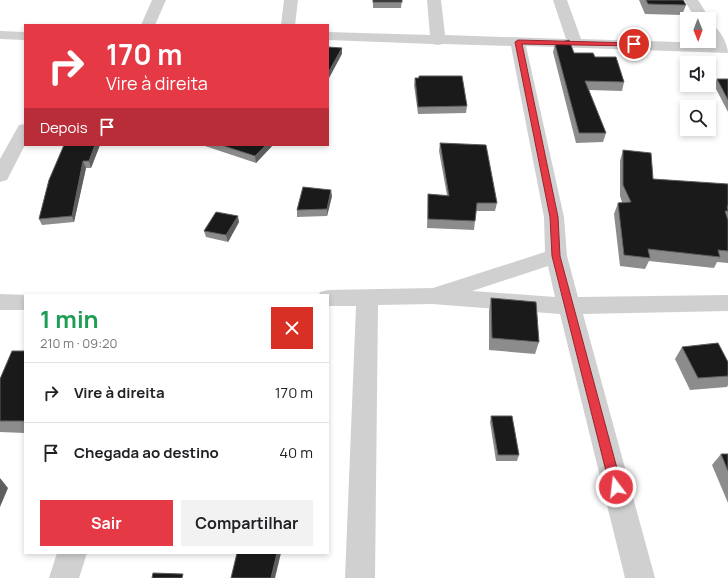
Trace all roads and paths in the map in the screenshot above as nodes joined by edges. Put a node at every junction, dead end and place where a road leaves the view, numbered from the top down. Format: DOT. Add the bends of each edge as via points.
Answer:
graph roads {
  1 [pos="159,0"];
  2 [pos="291,0"];
  3 [pos="434,0"];
  4 [pos="560,0"];
  5 [pos="691,0"];
  6 [pos="699,12"];
  7 [pos="148,24"];
  8 [pos="288,24"];
  9 [pos="0,35"];
  10 [pos="24,36"];
  11 [pos="329,36"];
  12 [pos="716,37"];
  13 [pos="438,41"];
  14 [pos="518,42"];
  15 [pos="575,42"];
  16 [pos="725,48"];
  17 [pos="24,131"];
  18 [pos="0,176"];
  19 [pos="556,256"];
  20 [pos="432,296"];
  21 [pos="367,297"];
  22 [pos="329,298"];
  23 [pos="0,302"];
  24 [pos="24,302"];
  25 [pos="728,303"];
  26 [pos="568,306"];
  27 [pos="72,554"];
  28 [pos="64,578"];
  29 [pos="360,578"];
  30 [pos="640,578"];
  1 -- 7 [label="street"];
  2 -- 8 [label="street"];
  3 -- 13 [label="street"];
  4 -- 15 [label="street"];
  5 -- 6 [label="street"];
  9 -- 10 [label="street"];
  11 -- 13 [label="street"];
  12 -- 16 [label="street"];
  13 -- 14 [label="street"];
  14 -- 15 [label="street"];
  14 -- 19 [label="street" via="554,217"];
  15 -- 16 [label="street"];
  17 -- 18 [label="street"];
  19 -- 20 [label="street"];
  19 -- 26 [label="street"];
  20 -- 21 [label="street"];
  20 -- 26 [label="street"];
  21 -- 22 [label="street"];
  21 -- 29 [label="street"];
  23 -- 24 [label="street"];
  25 -- 26 [label="street"];
  26 -- 30 [label="street"];
  27 -- 28 [label="street"];
}
